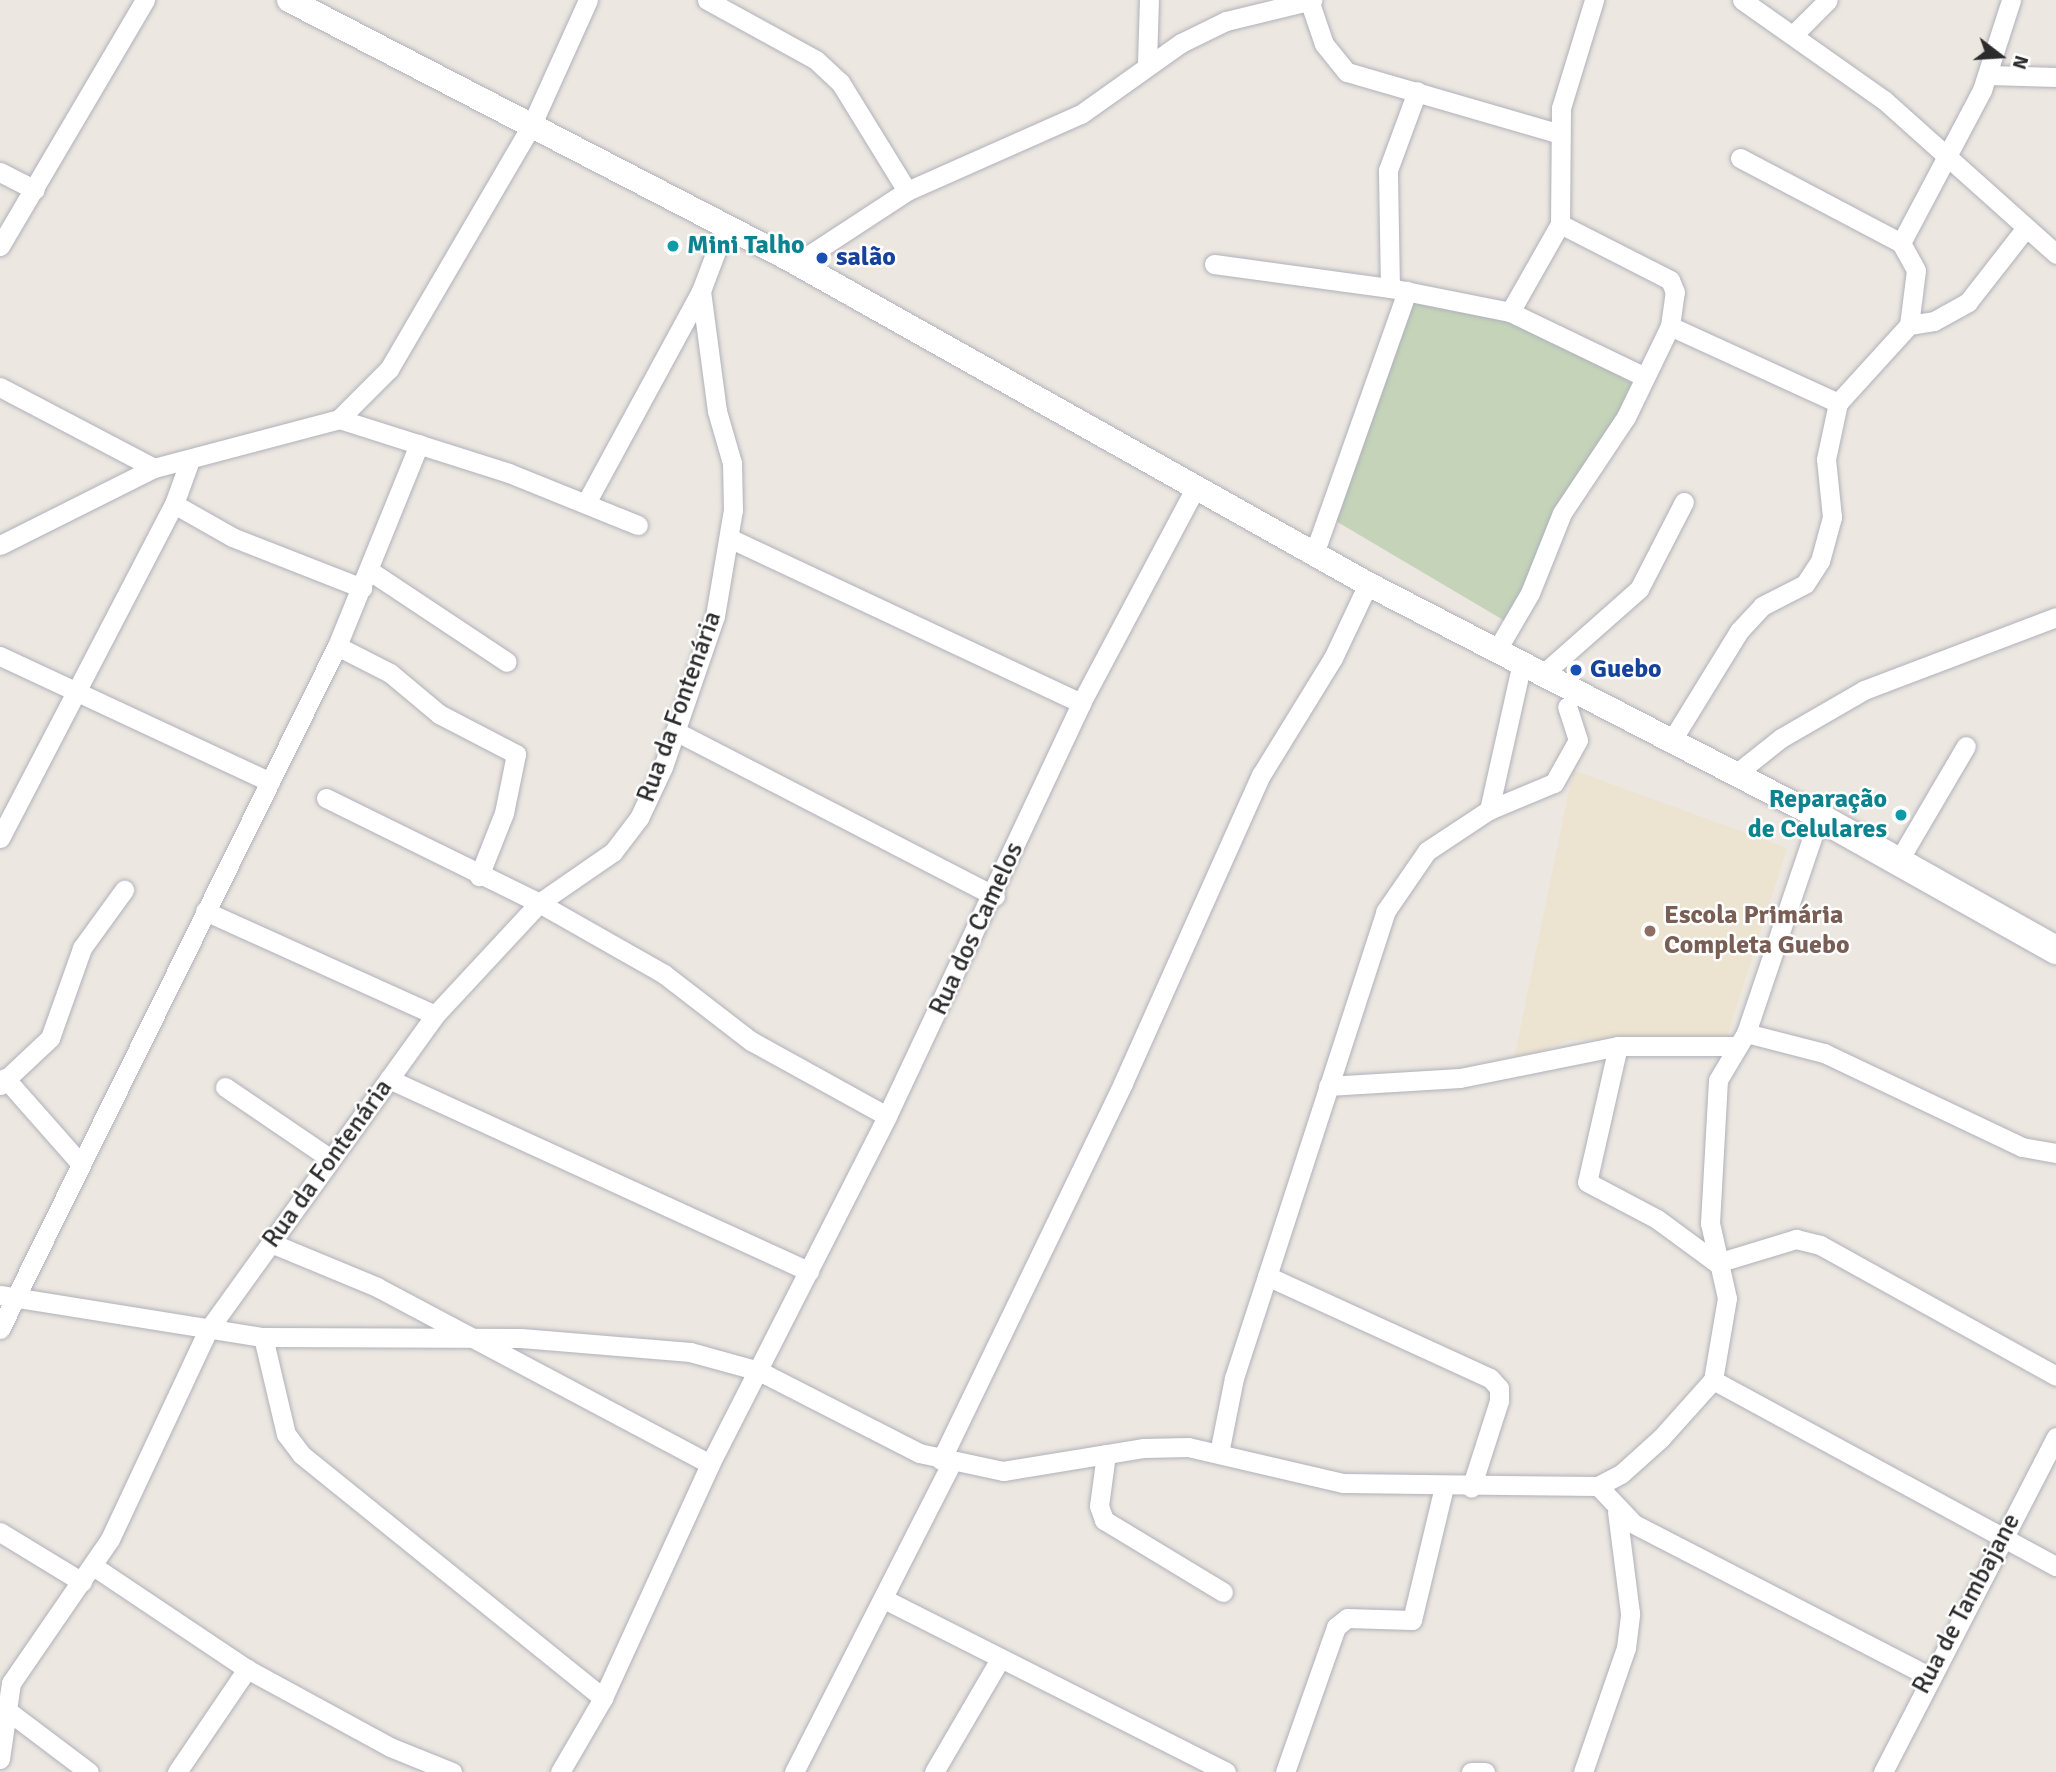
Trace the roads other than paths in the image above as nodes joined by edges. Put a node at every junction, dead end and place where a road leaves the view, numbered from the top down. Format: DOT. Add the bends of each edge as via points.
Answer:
graph roads {
  1 [pos="145,0"];
  2 [pos="289,0"];
  3 [pos="588,0"];
  4 [pos="707,0"];
  5 [pos="1149,0"];
  6 [pos="1310,0"];
  7 [pos="1594,0"];
  8 [pos="1742,0"];
  9 [pos="1828,0"];
  10 [pos="2011,0"];
  11 [pos="1793,34"];
  12 [pos="1147,63"];
  13 [pos="1988,75"];
  14 [pos="2056,77"];
  15 [pos="1417,91"];
  16 [pos="532,124"];
  17 [pos="1560,134"];
  18 [pos="1946,153"];
  19 [pos="1740,158"];
  20 [pos="0,172"];
  21 [pos="35,190"];
  22 [pos="907,191"];
  23 [pos="1560,224"];
  24 [pos="726,225"];
  25 [pos="2025,229"];
  26 [pos="1901,243"];
  27 [pos="0,246"];
  28 [pos="2056,254"];
  29 [pos="797,263"];
  30 [pos="1214,264"];
  31 [pos="1398,289"];
  32 [pos="701,291"];
  33 [pos="1510,312"];
  34 [pos="1909,325"];
  35 [pos="1670,326"];
  36 [pos="1642,375"];
  37 [pos="0,387"];
  38 [pos="1838,402"];
  39 [pos="339,419"];
  40 [pos="419,444"];
  41 [pos="190,460"];
  42 [pos="154,468"];
  43 [pos="1196,487"];
  44 [pos="1685,502"];
  45 [pos="586,503"];
  46 [pos="174,504"];
  47 [pos="638,525"];
  48 [pos="729,538"];
  49 [pos="0,545"];
  50 [pos="1315,551"];
  51 [pos="366,580"];
  52 [pos="1368,584"];
  53 [pos="2056,617"];
  54 [pos="337,646"];
  55 [pos="1498,648"];
  56 [pos="0,656"];
  57 [pos="507,662"];
  58 [pos="1533,667"];
  59 [pos="73,691"];
  60 [pos="1081,703"];
  61 [pos="1567,707"];
  62 [pos="675,731"];
  63 [pos="1672,740"];
  64 [pos="1966,746"];
  65 [pos="1737,774"];
  66 [pos="270,782"];
  67 [pos="326,798"];
  68 [pos="1489,810"];
  69 [pos="1819,817"];
  70 [pos="0,838"];
  71 [pos="1899,860"];
  72 [pos="479,876"];
  73 [pos="124,890"];
  74 [pos="995,896"];
  75 [pos="539,902"];
  76 [pos="205,911"];
  77 [pos="2056,950"];
  78 [pos="435,1015"];
  79 [pos="1742,1039"];
  80 [pos="1618,1046"];
  81 [pos="4,1074"];
  82 [pos="389,1079"];
  83 [pos="1328,1086"];
  84 [pos="225,1087"];
  85 [pos="887,1116"];
  86 [pos="2056,1153"];
  87 [pos="331,1159"];
  88 [pos="80,1163"];
  89 [pos="271,1243"];
  90 [pos="1717,1262"];
  91 [pos="809,1271"];
  92 [pos="1266,1276"];
  93 [pos="8,1296"];
  94 [pos="0,1329"];
  95 [pos="208,1329"];
  96 [pos="263,1337"];
  97 [pos="462,1337"];
  98 [pos="759,1371"];
  99 [pos="2056,1376"];
  100 [pos="1713,1380"];
  101 [pos="2056,1437"];
  102 [pos="1219,1453"];
  103 [pos="1106,1454"];
  104 [pos="946,1462"];
  105 [pos="710,1464"];
  106 [pos="1598,1486"];
  107 [pos="1444,1487"];
  108 [pos="1471,1488"];
  109 [pos="1617,1512"];
  110 [pos="0,1532"];
  111 [pos="2003,1534"];
  112 [pos="2056,1566"];
  113 [pos="88,1574"];
  114 [pos="1223,1592"];
  115 [pos="884,1599"];
  116 [pos="1000,1659"];
  117 [pos="247,1669"];
  118 [pos="1928,1676"];
  119 [pos="603,1698"];
  120 [pos="4,1708"];
  121 [pos="0,1759"];
  122 [pos="89,1772"];
  123 [pos="177,1772"];
  124 [pos="452,1772"];
  125 [pos="560,1772"];
  126 [pos="794,1772"];
  127 [pos="934,1772"];
  128 [pos="1226,1772"];
  129 [pos="1285,1772"];
  130 [pos="1471,1772"];
  131 [pos="1485,1772"];
  132 [pos="1583,1772"];
  133 [pos="1883,1772"];
  1 -- 21 [label="street"];
  2 -- 16 [label="street"];
  3 -- 16 [label="street"];
  4 -- 22 [label="street" via="816,60 840,82"];
  5 -- 12 [label="street"];
  6 -- 12 [label="street" via="1226,22"];
  6 -- 15 [label="street" via="1324,44 1347,72"];
  7 -- 17 [label="street" via="1567,77"];
  8 -- 11 [label="street"];
  9 -- 11 [label="street"];
  10 -- 13 [label="street"];
  11 -- 18 [label="street"];
  12 -- 22 [label="street" via="1081,114"];
  13 -- 14 [label="street"];
  13 -- 18 [label="street"];
  15 -- 17 [label="street"];
  15 -- 31 [label="street" via="1388,170"];
  16 -- 24 [label="street"];
  16 -- 39 [label="street" via="389,369"];
  17 -- 23 [label="street"];
  18 -- 25 [label="street"];
  18 -- 26 [label="street"];
  19 -- 26 [label="street"];
  20 -- 21 [label="street"];
  21 -- 27 [label="street"];
  22 -- 29 [label="street"];
  23 -- 33 [label="street"];
  23 -- 35 [label="street" via="1670,280 1675,292"];
  24 -- 29 [label="street"];
  24 -- 32 [label="street, Rua da Fontenária"];
  25 -- 28 [label="street"];
  25 -- 34 [label="street" via="1968,303 1934,321"];
  26 -- 34 [label="street" via="1916,270"];
  29 -- 43 [label="street"];
  30 -- 31 [label="street"];
  31 -- 33 [label="street"];
  31 -- 50 [label="street"];
  32 -- 45 [label="street"];
  32 -- 48 [label="street, Rua da Fontenária" via="718,411 732,463"];
  33 -- 36 [label="street"];
  34 -- 38 [label="street"];
  35 -- 36 [label="street"];
  35 -- 38 [label="street"];
  36 -- 55 [label="street" via="1626,417 1562,513 1530,593"];
  37 -- 42 [label="street"];
  38 -- 63 [label="street" via="1826,459 1832,517 1815,574 1762,606 1739,631"];
  39 -- 40 [label="street"];
  39 -- 41 [label="street" via="290,427"];
  40 -- 45 [label="street"];
  40 -- 51 [label="street"];
  41 -- 42 [label="street"];
  41 -- 46 [label="street"];
  42 -- 49 [label="street"];
  43 -- 50 [label="street"];
  43 -- 60 [label="street, Rua dos Camelos"];
  44 -- 58 [label="street" via="1639,589"];
  45 -- 47 [label="street"];
  46 -- 51 [label="street" via="232,537"];
  46 -- 59 [label="street"];
  48 -- 60 [label="street"];
  48 -- 62 [label="street, Rua da Fontenária" via="715,616"];
  50 -- 52 [label="street"];
  51 -- 54 [label="street"];
  51 -- 57 [label="street"];
  52 -- 55 [label="street"];
  52 -- 104 [label="street" via="1333,658 1261,775"];
  53 -- 65 [label="street" via="1864,690 1781,738"];
  54 -- 66 [label="street"];
  54 -- 72 [label="street" via="390,673 439,714 516,754 504,813"];
  55 -- 58 [label="street"];
  56 -- 59 [label="street"];
  58 -- 63 [label="street"];
  58 -- 68 [label="street"];
  59 -- 66 [label="street"];
  59 -- 70 [label="street"];
  60 -- 74 [label="street, Rua dos Camelos"];
  61 -- 68 [label="street" via="1578,740 1554,782"];
  62 -- 74 [label="street"];
  62 -- 75 [label="street, Rua da Fontenária" via="639,818 613,852"];
  63 -- 65 [label="street"];
  64 -- 71 [label="street"];
  65 -- 69 [label="street"];
  66 -- 76 [label="street"];
  67 -- 72 [label="street"];
  68 -- 83 [label="street" via="1427,851 1406,874 1385,912"];
  69 -- 71 [label="main road"];
  69 -- 79 [label="street"];
  71 -- 77 [label="main road"];
  72 -- 75 [label="street"];
  73 -- 81 [label="street" via="82,948 54,1031"];
  74 -- 85 [label="street, Rua dos Camelos"];
  75 -- 78 [label="street, Rua da Fontenária"];
  75 -- 85 [label="street" via="664,974 751,1041"];
  76 -- 78 [label="street"];
  76 -- 88 [label="street"];
  78 -- 82 [label="street, Rua da Fontenária"];
  79 -- 80 [label="street"];
  79 -- 86 [label="street" via="1824,1053 2011,1142"];
  79 -- 90 [label="street" via="1718,1080 1710,1223"];
  80 -- 83 [label="street" via="1460,1078"];
  80 -- 90 [label="street" via="1587,1182 1657,1219"];
  81 -- 88 [label="street"];
  82 -- 87 [label="street, Rua da Fontenária"];
  82 -- 91 [label="street"];
  83 -- 92 [label="street"];
  84 -- 87 [label="street"];
  85 -- 91 [label="street, Rua dos Camelos"];
  87 -- 89 [label="street, Rua da Fontenária"];
  88 -- 93 [label="street"];
  89 -- 95 [label="street, Rua da Fontenária"];
  89 -- 97 [label="street" via="386,1292"];
  90 -- 99 [label="street" via="1796,1239 1820,1245"];
  90 -- 100 [label="street" via="1727,1298"];
  91 -- 98 [label="street, Rua dos Camelos"];
  92 -- 102 [label="street" via="1234,1378"];
  92 -- 108 [label="street" via="1490,1378 1499,1388 1499,1401"];
  93 -- 94 [label="street"];
  93 -- 95 [label="street"];
  95 -- 96 [label="street"];
  95 -- 113 [label="street, Rua da Fontenária" via="150,1462"];
  96 -- 97 [label="street"];
  96 -- 119 [label="street" via="286,1434 302,1454"];
  97 -- 98 [label="street" via="640,1345"];
  97 -- 105 [label="street"];
  98 -- 104 [label="street" via="827,1410"];
  98 -- 105 [label="street, Rua dos Camelos"];
  100 -- 106 [label="street" via="1661,1438"];
  100 -- 111 [label="street"];
  101 -- 111 [label="street, Rua de Tambajane"];
  102 -- 103 [label="street" via="1155,1448"];
  102 -- 107 [label="street" via="1314,1479"];
  103 -- 104 [label="street" via="1003,1471"];
  103 -- 114 [label="street" via="1099,1506 1104,1520"];
  104 -- 115 [label="street"];
  105 -- 119 [label="street, Rua dos Camelos"];
  106 -- 108 [label="street"];
  106 -- 109 [label="street"];
  107 -- 108 [label="street"];
  107 -- 129 [label="street" via="1412,1620 1347,1618 1336,1627"];
  109 -- 118 [label="street"];
  109 -- 132 [label="street" via="1630,1613 1626,1648"];
  110 -- 113 [label="street"];
  111 -- 112 [label="street"];
  111 -- 118 [label="street, Rua de Tambajane"];
  113 -- 117 [label="street"];
  113 -- 120 [label="street, Rua da Fontenária" via="11,1683"];
  115 -- 116 [label="street"];
  115 -- 126 [label="street"];
  116 -- 127 [label="street"];
  116 -- 128 [label="street"];
  117 -- 123 [label="street"];
  117 -- 124 [label="street" via="390,1747"];
  118 -- 133 [label="street, Rua de Tambajane"];
  119 -- 125 [label="street, Rua dos Camelos"];
  120 -- 121 [label="street, Rua da Fontenária"];
  120 -- 122 [label="street"];
  130 -- 131 [label="street"];
}
